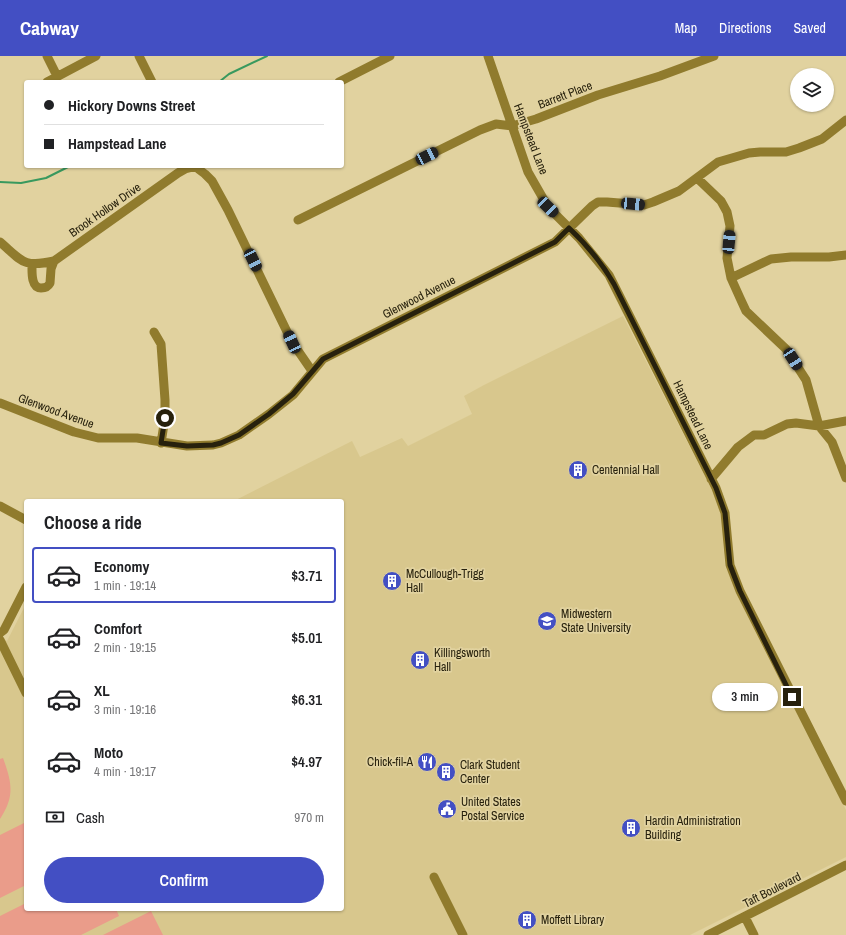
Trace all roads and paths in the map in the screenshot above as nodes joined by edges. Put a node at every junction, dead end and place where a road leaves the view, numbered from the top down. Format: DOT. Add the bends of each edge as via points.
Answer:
graph roads {
  1 [pos="47,56"];
  2 [pos="96,56"];
  3 [pos="139,56"];
  4 [pos="390,56"];
  5 [pos="488,56"];
  6 [pos="714,56"];
  7 [pos="57,76"];
  8 [pos="50,80"];
  9 [pos="151,80"];
  10 [pos="343,80"];
  11 [pos="846,120"];
  12 [pos="512,126"];
  13 [pos="697,178"];
  14 [pos="298,220"];
  15 [pos="569,228"];
  16 [pos="0,242"];
  17 [pos="846,255"];
  18 [pos="54,261"];
  19 [pos="32,265"];
  20 [pos="731,278"];
  21 [pos="154,332"];
  22 [pos="312,370"];
  23 [pos="0,403"];
  24 [pos="846,421"];
  25 [pos="819,426"];
  26 [pos="161,443"];
  27 [pos="846,478"];
  28 [pos="711,479"];
  29 [pos="0,506"];
  30 [pos="24,519"];
  31 [pos="24,592"];
  32 [pos="0,633"];
  33 [pos="0,640"];
  34 [pos="24,689"];
  35 [pos="846,801"];
  36 [pos="846,865"];
  37 [pos="434,877"];
  38 [pos="745,916"];
  39 [pos="463,935"];
  40 [pos="708,935"];
  41 [pos="754,935"];
  1 -- 7 [label="street"];
  2 -- 7 [label="street"];
  3 -- 9 [label="street"];
  4 -- 10 [label="street"];
  5 -- 12 [label="street, Hampstead Lane"];
  6 -- 12 [label="street, Barrett Place"];
  7 -- 8 [label="street"];
  11 -- 13 [label="street, Glenwood Avenue" via="811,145 786,152 760,152 727,159 718,162"];
  12 -- 14 [label="street, Barrett Place" via="496,124 480,130"];
  12 -- 15 [label="street, Hampstead Lane" via="531,177 548,207"];
  13 -- 15 [label="street, Glenwood Avenue" via="672,195 644,205 598,202"];
  13 -- 20 [label="street" via="721,201 727,212 730,226 727,258"];
  15 -- 22 [label="street, Glenwood Avenue" via="555,242 323,359"];
  15 -- 28 [label="street, Hampstead Lane" via="580,238 614,284"];
  16 -- 19 [label="street" via="21,261"];
  17 -- 20 [label="street" via="791,256 771,260"];
  18 -- 19 [label="street, Brook Hollow Drive"];
  18 -- 19 [label="street" via="50,283 44,288 36,286 32,277"];
  18 -- 22 [label="street, Brook Hollow Drive" via="178,173 189,168 197,168 216,188 292,342"];
  20 -- 25 [label="street" via="746,311 786,349 806,380"];
  21 -- 26 [label="street" via="161,344 165,400"];
  22 -- 26 [label="street, Glenwood Avenue" via="293,394 239,435 213,445"];
  23 -- 26 [label="street, Glenwood Avenue" via="85,435 98,438 137,438"];
  24 -- 25 [label="street"];
  25 -- 27 [label="street" via="832,442"];
  25 -- 28 [label="street" via="787,424 764,435 754,435 738,447"];
  28 -- 35 [label="street, Hampstead Lane" via="725,513 730,565 740,591"];
  29 -- 30 [label="street"];
  31 -- 32 [label="street"];
  33 -- 34 [label="street"];
  36 -- 38 [label="street, Taft Boulevard"];
  37 -- 39 [label="street"];
  38 -- 40 [label="street, Taft Boulevard"];
  38 -- 41 [label="street"];
}
